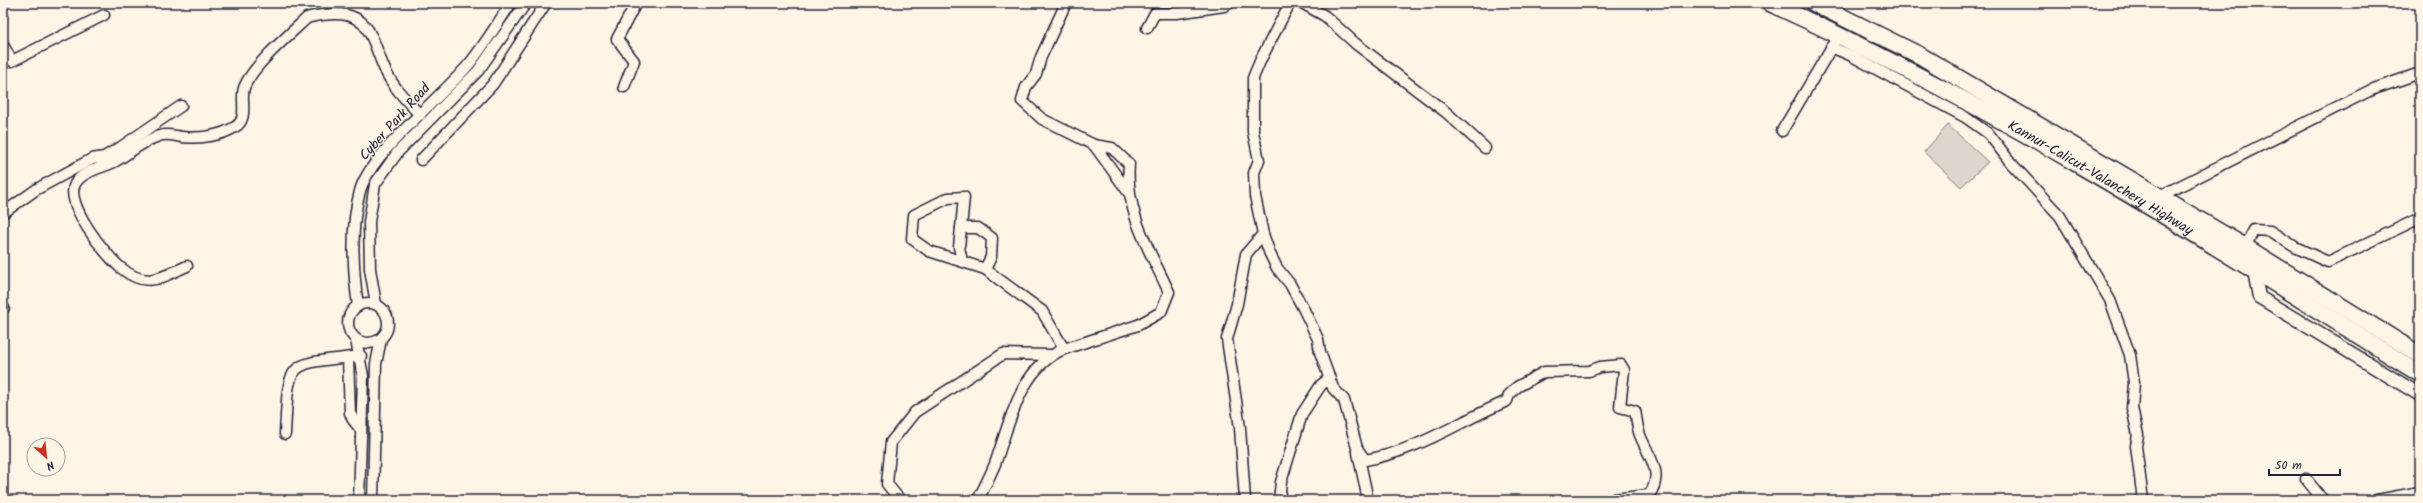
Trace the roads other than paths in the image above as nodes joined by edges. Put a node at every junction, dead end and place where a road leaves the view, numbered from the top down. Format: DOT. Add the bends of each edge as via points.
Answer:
graph roads {
  1 [pos="511,3"];
  2 [pos="526,3"];
  3 [pos="546,3"];
  4 [pos="636,3"];
  5 [pos="1066,3"];
  6 [pos="1230,3"];
  7 [pos="1290,3"];
  8 [pos="1302,3"];
  9 [pos="1770,3"];
  10 [pos="1814,3"];
  11 [pos="104,15"];
  12 [pos="1147,28"];
  13 [pos="1835,41"];
  14 [pos="3,44"];
  15 [pos="6,58"];
  16 [pos="2420,73"];
  17 [pos="624,87"];
  18 [pos="182,106"];
  19 [pos="420,115"];
  20 [pos="1782,131"];
  21 [pos="142,138"];
  22 [pos="1094,144"];
  23 [pos="1485,148"];
  24 [pos="421,160"];
  25 [pos="1130,195"];
  26 [pos="2160,196"];
  27 [pos="3,213"];
  28 [pos="2420,218"];
  29 [pos="961,228"];
  30 [pos="1263,234"];
  31 [pos="2246,247"];
  32 [pos="962,260"];
  33 [pos="187,266"];
  34 [pos="985,268"];
  35 [pos="2254,271"];
  36 [pos="376,304"];
  37 [pos="358,306"];
  38 [pos="381,339"];
  39 [pos="356,340"];
  40 [pos="1064,349"];
  41 [pos="1050,355"];
  42 [pos="2420,355"];
  43 [pos="361,356"];
  44 [pos="348,358"];
  45 [pos="2420,374"];
  46 [pos="1330,378"];
  47 [pos="2420,395"];
  48 [pos="362,430"];
  49 [pos="285,434"];
  50 [pos="1357,448"];
  51 [pos="2306,479"];
  52 [pos="2420,492"];
  53 [pos="1650,497"];
  54 [pos="359,500"];
  55 [pos="372,500"];
  56 [pos="900,500"];
  57 [pos="978,500"];
  58 [pos="1245,500"];
  59 [pos="1279,500"];
  60 [pos="1368,500"];
  61 [pos="1614,500"];
  62 [pos="2143,500"];
  63 [pos="2323,500"];
  64 [pos="2377,500"];
  1 -- 19 [label="street, Cyber Park Road" via="469,63"];
  2 -- 36 [label="street" via="478,71 398,152 375,184 369,222 370,269"];
  3 -- 24 [label="street" via="493,84"];
  4 -- 17 [label="street" via="617,39 634,61"];
  5 -- 22 [label="street" via="1040,57 1036,74 1026,87 1022,101 1042,119"];
  6 -- 12 [label="street" via="1177,13 1155,13"];
  7 -- 30 [label="street" via="1253,78 1253,132 1259,160 1254,173 1255,196"];
  8 -- 23 [label="street" via="1325,16 1356,44 1447,113"];
  9 -- 13 [label="highway, Kannur-Calicut-Valanchery Highway"];
  10 -- 26 [label="highway, Kannur-Calicut-Valanchery Highway" via="1922,56"];
  11 -- 15 [label="street" via="12,61"];
  13 -- 20 [label="street"];
  13 -- 35 [label="highway, Kannur-Calicut-Valanchery Highway" via="2037,140"];
  13 -- 62 [label="street" via="1852,56 1965,117 1989,134 2011,163 2060,216 2110,300 2130,355 2134,383 2132,408 2137,426 2136,446"];
  14 -- 15 [label="street"];
  16 -- 26 [label="street" via="2372,90"];
  18 -- 21 [label="street"];
  19 -- 21 [label="street" via="394,85 369,30 358,19 346,14 316,15 307,18 265,58 244,88 242,120 236,127 212,135 183,137 170,134"];
  19 -- 37 [label="street, Cyber Park Road" via="368,174 360,191 355,231 354,278"];
  21 -- 27 [label="street" via="104,157 92,159 37,189"];
  21 -- 33 [label="street" via="114,162 87,174 75,183 72,192 74,204 89,230 119,267 135,278 146,281 158,279"];
  22 -- 25 [label="street"];
  22 -- 25 [label="street" via="1112,148 1129,164"];
  25 -- 40 [label="street" via="1142,238 1169,292 1161,312 1138,325"];
  26 -- 31 [label="highway, Kannur-Calicut-Valanchery Highway"];
  28 -- 31 [label="street" via="2328,262 2295,247 2270,231 2254,230"];
  29 -- 32 [label="street" via="959,247"];
  29 -- 32 [label="street" via="964,197 948,198 914,215 912,239 929,251"];
  29 -- 34 [label="street" via="978,228 992,238 991,257"];
  30 -- 46 [label="street" via="1276,268 1299,298 1318,339"];
  30 -- 58 [label="street" via="1246,254 1237,304 1227,339 1240,428"];
  31 -- 42 [label="highway, Kannur-Calicut-Valanchery Highway"];
  32 -- 34 [label="street"];
  34 -- 40 [label="street" via="1042,311"];
  35 -- 45 [label="highway, Kannur-Calicut-Valanchery Highway"];
  35 -- 47 [label="street" via="2259,297"];
  36 -- 37 [label="street"];
  36 -- 38 [label="street" via="383,309 388,321 388,328"];
  37 -- 39 [label="street" via="349,316 348,322"];
  38 -- 39 [label="street" via="369,344"];
  38 -- 55 [label="street" via="376,364"];
  39 -- 43 [label="street"];
  40 -- 41 [label="street"];
  41 -- 56 [label="street" via="1003,354 915,412 891,442 887,484"];
  41 -- 57 [label="street" via="1027,379"];
  43 -- 44 [label="street"];
  43 -- 48 [label="street"];
  44 -- 48 [label="street" via="350,413"];
  44 -- 49 [label="street" via="307,362 298,366 287,384"];
  46 -- 50 [label="street" via="1344,400"];
  46 -- 59 [label="street" via="1321,385 1302,414 1281,482"];
  48 -- 54 [label="street"];
  50 -- 53 [label="street" via="1365,460 1381,458 1507,401 1517,387 1544,372 1589,371 1621,365 1624,370 1620,408 1634,411 1639,434 1649,452 1656,476 1656,486"];
  50 -- 60 [label="street"];
  51 -- 63 [label="street"];
  52 -- 64 [label="street"];
  53 -- 61 [label="street"];
}
